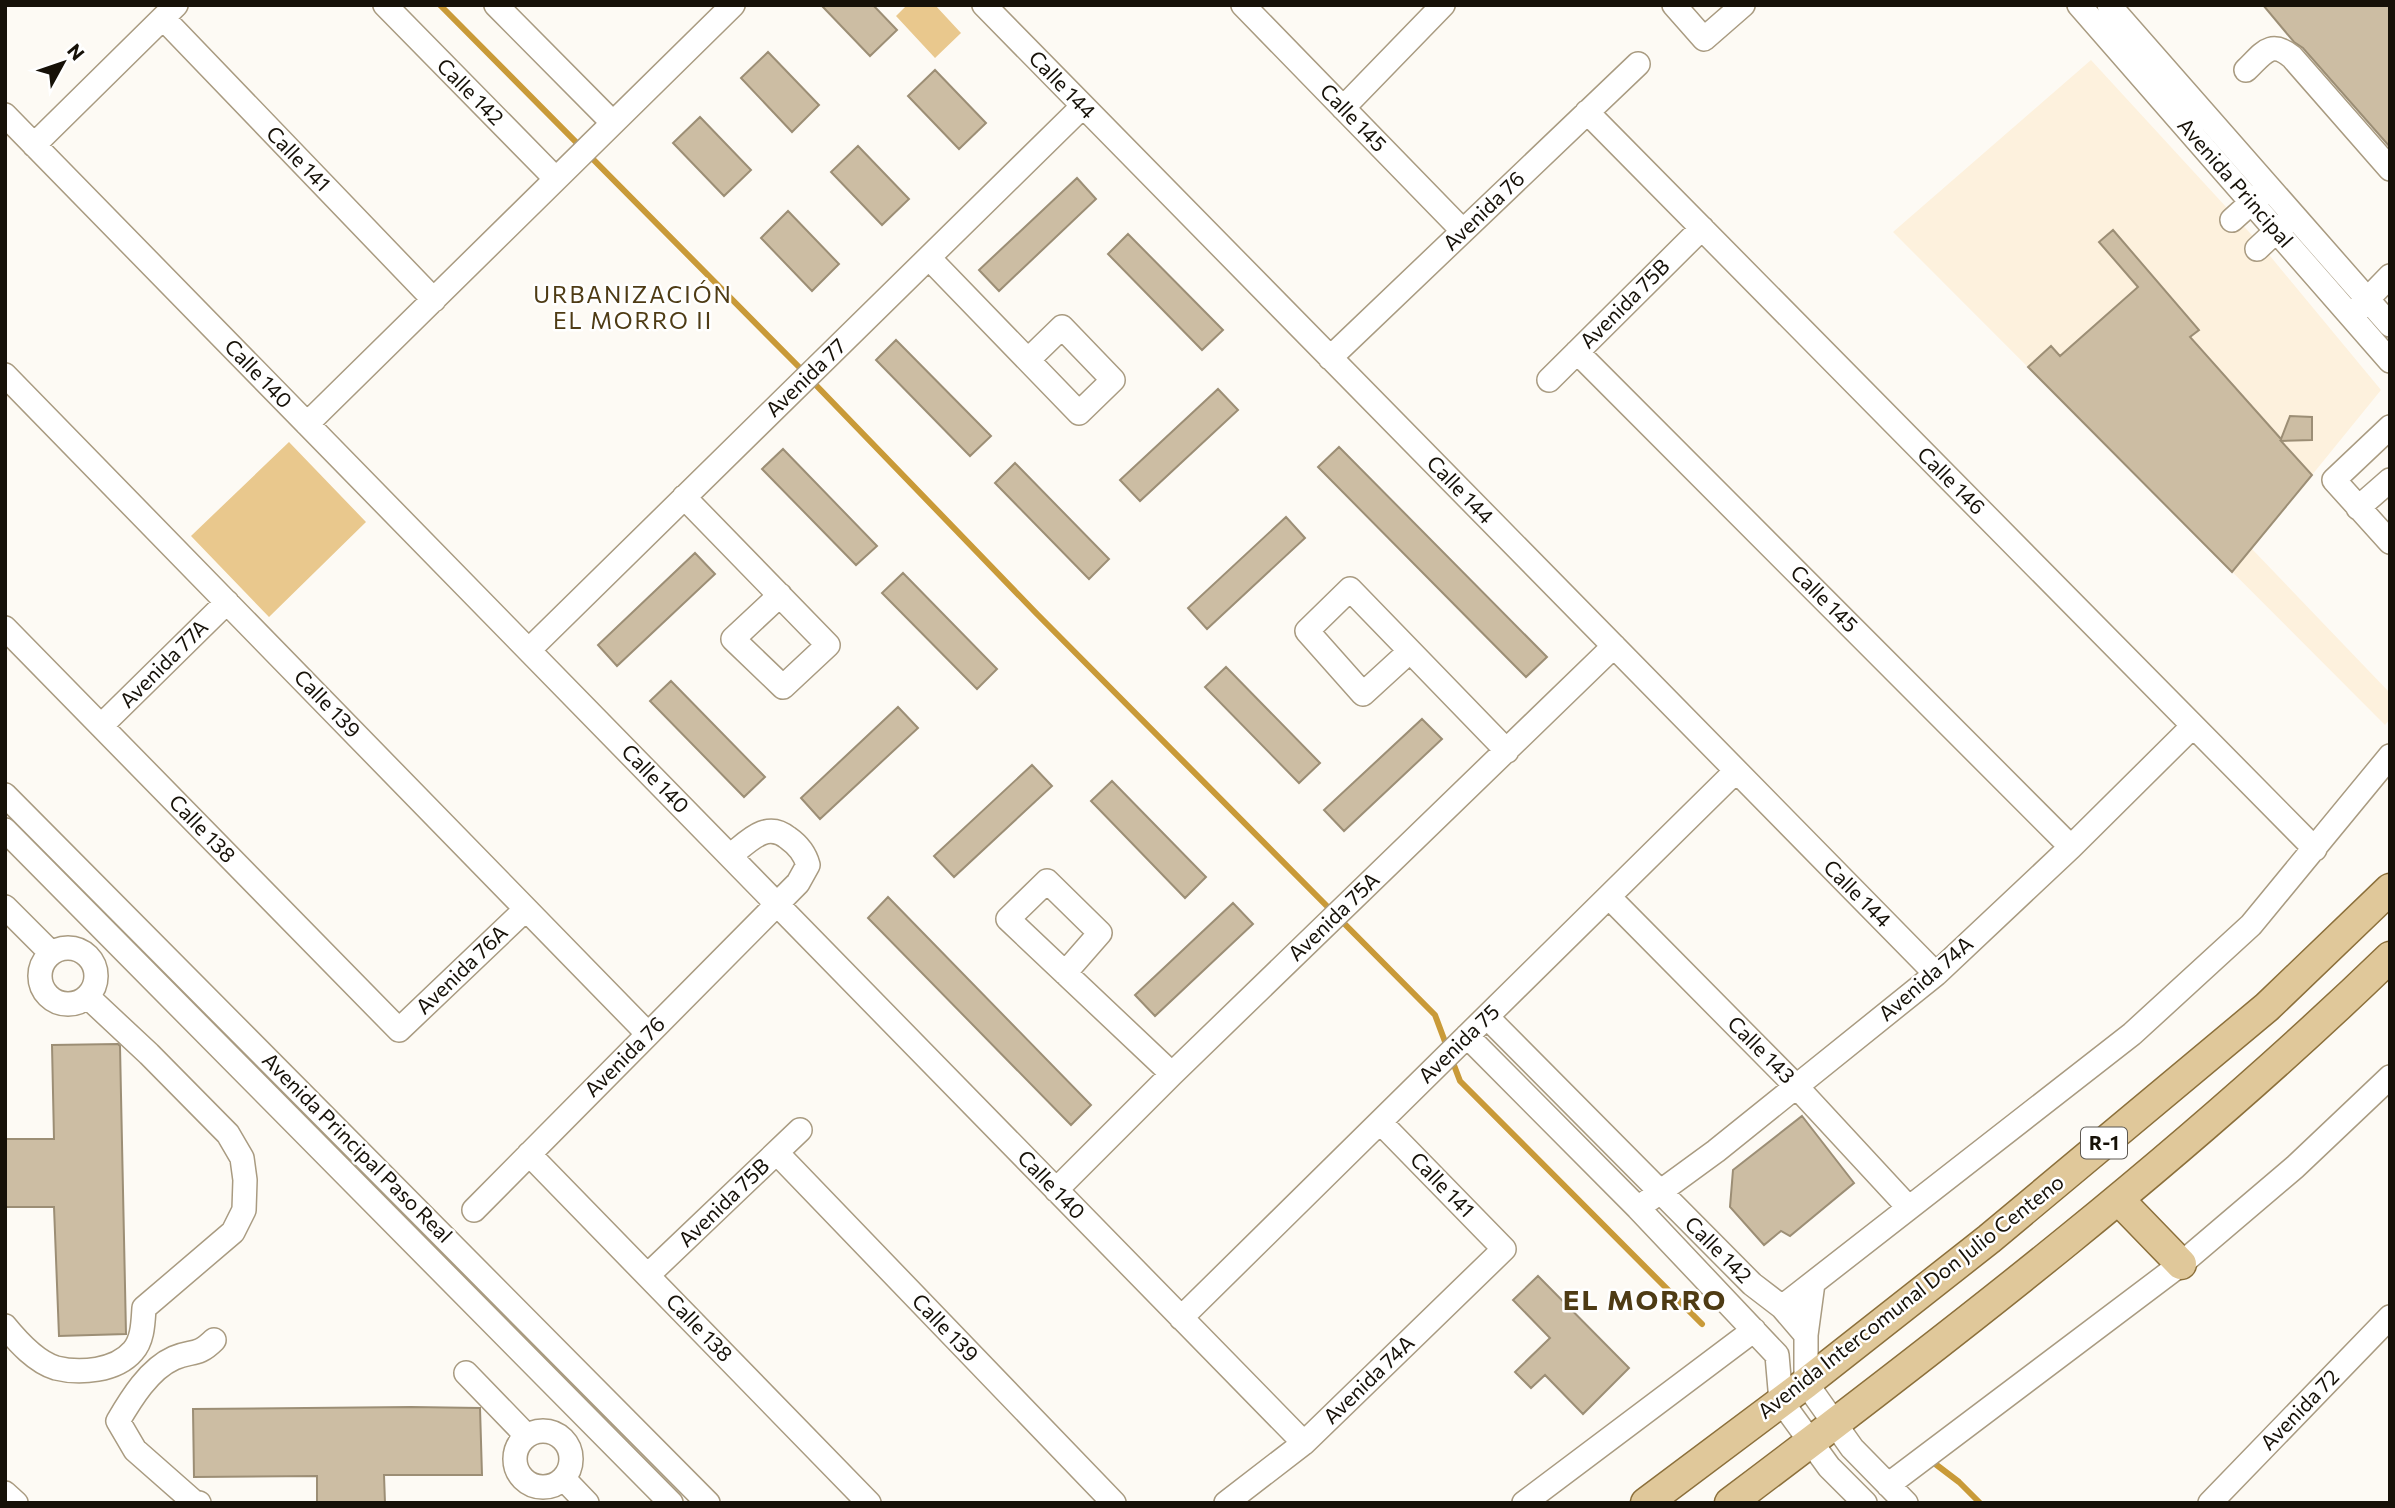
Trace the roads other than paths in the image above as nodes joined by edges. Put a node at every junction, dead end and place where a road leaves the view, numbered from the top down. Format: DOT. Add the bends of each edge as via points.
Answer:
graph roads {
  1 [pos="385,5"];
  2 [pos="496,5"];
  3 [pos="733,5"];
  4 [pos="984,5"];
  5 [pos="1243,5"];
  6 [pos="1443,5"];
  7 [pos="1674,5"];
  8 [pos="1743,5"];
  9 [pos="2079,5"];
  10 [pos="2109,5"];
  11 [pos="169,12"];
  12 [pos="1638,64"];
  13 [pos="2246,70"];
  14 [pos="1083,106"];
  15 [pos="1343,108"];
  16 [pos="1587,112"];
  17 [pos="5,115"];
  18 [pos="605,131"];
  19 [pos="34,145"];
  20 [pos="2390,169"];
  21 [pos="556,179"];
  22 [pos="2260,195"];
  23 [pos="2232,220"];
  24 [pos="2285,223"];
  25 [pos="1702,228"];
  26 [pos="1463,231"];
  27 [pos="2257,249"];
  28 [pos="929,258"];
  29 [pos="2390,276"];
  30 [pos="434,300"];
  31 [pos="2368,300"];
  32 [pos="2350,316"];
  33 [pos="2390,325"];
  34 [pos="1577,352"];
  35 [pos="1330,358"];
  36 [pos="1028,360"];
  37 [pos="2390,361"];
  38 [pos="5,375"];
  39 [pos="1549,380"];
  40 [pos="307,424"];
  41 [pos="2389,430"];
  42 [pos="2390,480"];
  43 [pos="684,497"];
  44 [pos="2358,508"];
  45 [pos="2390,541"];
  46 [pos="780,596"];
  47 [pos="227,602"];
  48 [pos="5,628"];
  49 [pos="1614,646"];
  50 [pos="529,650"];
  51 [pos="1410,651"];
  52 [pos="101,726"];
  53 [pos="2193,726"];
  54 [pos="1507,751"];
  55 [pos="2390,756"];
  56 [pos="1736,771"];
  57 [pos="5,794"];
  58 [pos="5,830"];
  59 [pos="2071,847"];
  60 [pos="2315,849"];
  61 [pos="730,856"];
  62 [pos="2390,889"];
  63 [pos="1609,897"];
  64 [pos="777,904"];
  65 [pos="5,907"];
  66 [pos="526,909"];
  67 [pos="134,924"];
  68 [pos="116,942"];
  69 [pos="51,953"];
  70 [pos="86,954"];
  71 [pos="2390,957"];
  72 [pos="1065,973"];
  73 [pos="1936,974"];
  74 [pos="89,996"];
  75 [pos="1487,1017"];
  76 [pos="399,1031"];
  77 [pos="648,1034"];
  78 [pos="1456,1046"];
  79 [pos="1172,1074"];
  80 [pos="2390,1077"];
  81 [pos="1796,1086"];
  82 [pos="1380,1122"];
  83 [pos="800,1130"];
  84 [pos="777,1153"];
  85 [pos="528,1154"];
  86 [pos="1056,1191"];
  87 [pos="1660,1192"];
  88 [pos="2119,1200"];
  89 [pos="1639,1208"];
  90 [pos="1909,1208"];
  91 [pos="474,1209"];
  92 [pos="1504,1249"];
  93 [pos="2181,1264"];
  94 [pos="648,1275"];
  95 [pos="1813,1283"];
  96 [pos="1782,1307"];
  97 [pos="2390,1317"];
  98 [pos="1181,1318"];
  99 [pos="5,1326"];
  100 [pos="1754,1330"];
  101 [pos="1806,1335"];
  102 [pos="214,1340"];
  103 [pos="466,1373"];
  104 [pos="1806,1383"];
  105 [pos="1781,1401"];
  106 [pos="613,1405"];
  107 [pos="593,1424"];
  108 [pos="1835,1424"];
  109 [pos="527,1436"];
  110 [pos="564,1440"];
  111 [pos="1304,1443"];
  112 [pos="1810,1443"];
  113 [pos="564,1479"];
  114 [pos="1888,1485"];
  115 [pos="5,1493"];
  116 [pos="1864,1502"];
  117 [pos="16,1503"];
  118 [pos="199,1503"];
  119 [pos="586,1503"];
  120 [pos="671,1503"];
  121 [pos="708,1503"];
  122 [pos="869,1503"];
  123 [pos="1114,1503"];
  124 [pos="1226,1503"];
  125 [pos="1524,1503"];
  126 [pos="1646,1503"];
  127 [pos="1730,1503"];
  128 [pos="1906,1503"];
  129 [pos="2210,1503"];
  1 -- 21 [label="street, Calle 142"];
  2 -- 18 [label="street"];
  3 -- 18 [label="street"];
  4 -- 14 [label="street, Calle 144"];
  5 -- 15 [label="street, Calle 145"];
  6 -- 15 [label="street"];
  7 -- 8 [label="street" via="1704,38"];
  9 -- 22 [label="street, Avenida Principal"];
  10 -- 22 [label="street, Avenida Principal"];
  11 -- 19 [label="street"];
  11 -- 30 [label="street, Calle 141"];
  12 -- 16 [label="street, Avenida 76"];
  13 -- 20 [label="street" via="2268,50 2282,49"];
  14 -- 28 [label="street, Avenida 77"];
  14 -- 35 [label="street, Calle 144"];
  15 -- 26 [label="street, Calle 145"];
  16 -- 25 [label="street, Calle 146"];
  16 -- 26 [label="street, Avenida 76"];
  17 -- 19 [label="street, Calle 140"];
  18 -- 21 [label="street"];
  19 -- 40 [label="street, Calle 140"];
  21 -- 30 [label="street"];
  22 -- 23 [label="street"];
  22 -- 24 [label="street, Avenida Principal"];
  24 -- 27 [label="street"];
  24 -- 31 [label="street, Avenida Principal"];
  24 -- 32 [label="street, Avenida Principal"];
  25 -- 34 [label="street, Avenida 75B"];
  25 -- 53 [label="street, Calle 146"];
  26 -- 35 [label="street, Avenida 76"];
  28 -- 36 [label="street"];
  28 -- 43 [label="street, Avenida 77"];
  29 -- 31 [label="street"];
  30 -- 40 [label="street"];
  31 -- 32 [label="street"];
  31 -- 33 [label="street, Avenida Principal"];
  32 -- 37 [label="street, Avenida Principal"];
  34 -- 39 [label="street, Avenida 75B"];
  34 -- 59 [label="street, Calle 145"];
  35 -- 49 [label="street, Calle 144"];
  38 -- 47 [label="street, Calle 139"];
  40 -- 50 [label="street, Calle 140"];
  41 -- 44 [label="street" via="2334,480"];
  42 -- 44 [label="street"];
  43 -- 46 [label="street"];
  43 -- 50 [label="street, Avenida 77"];
  44 -- 45 [label="street"];
  47 -- 52 [label="street, Avenida 77A"];
  47 -- 66 [label="street, Calle 139"];
  48 -- 52 [label="street, Calle 138"];
  49 -- 54 [label="street, Avenida 75A"];
  49 -- 56 [label="street, Calle 144"];
  50 -- 61 [label="street, Calle 140"];
  51 -- 51 [label="street" via="1350,589 1307,631 1363,694"];
  51 -- 54 [label="street"];
  52 -- 76 [label="street, Calle 138"];
  53 -- 59 [label="street, Avenida 74A"];
  53 -- 60 [label="street, Calle 146"];
  54 -- 79 [label="street, Avenida 75A"];
  55 -- 60 [label="street"];
  56 -- 63 [label="street, Avenida 75"];
  56 -- 73 [label="street, Calle 144"];
  57 -- 67 [label="street, Avenida Principal Paso Real"];
  58 -- 68 [label="street, Avenida Principal Paso Real"];
  59 -- 73 [label="street, Avenida 74A"];
  60 -- 90 [label="street" via="2251,925 2132,1034"];
  61 -- 64 [label="street, Calle 140"];
  61 -- 64 [label="street, Avenida 76" via="763,832 780,832 793,842 808,865"];
  62 -- 104 [label="main road, Avenida Intercomunal Don Julio Centeno / R-1" via="2267,1007 1989,1240"];
  63 -- 75 [label="street, Avenida 75"];
  63 -- 81 [label="street, Calle 143"];
  64 -- 77 [label="street, Avenida 76"];
  64 -- 86 [label="street, Calle 140"];
  65 -- 69 [label="street"];
  66 -- 76 [label="street, Avenida 76A"];
  66 -- 77 [label="street, Calle 139"];
  67 -- 68 [label="street"];
  67 -- 106 [label="street, Avenida Principal Paso Real"];
  68 -- 70 [label="street"];
  68 -- 107 [label="street, Avenida Principal Paso Real"];
  69 -- 70 [label="street" via="69,948"];
  69 -- 74 [label="street" via="40,977 46,994 62,1004"];
  70 -- 74 [label="street" via="96,980"];
  71 -- 88 [label="main road, R-1" via="2314,1030"];
  72 -- 79 [label="street"];
  73 -- 81 [label="street, Avenida 74A"];
  74 -- 99 [label="street" via="228,1134 242,1158 244,1210 233,1232 144,1308 143,1330 134,1350 119,1361 86,1372 54,1367 22,1346"];
  75 -- 78 [label="street, Avenida 75"];
  75 -- 87 [label="street, Calle 142"];
  77 -- 85 [label="street, Avenida 76"];
  78 -- 82 [label="street, Avenida 75"];
  78 -- 89 [label="street, Calle 142"];
  79 -- 86 [label="street, Avenida 75A"];
  80 -- 93 [label="street" via="2295,1167"];
  81 -- 87 [label="street, Avenida 74A"];
  81 -- 90 [label="street, Calle 143"];
  82 -- 92 [label="street, Calle 141"];
  82 -- 98 [label="street, Avenida 75"];
  83 -- 84 [label="street, Avenida 75B"];
  84 -- 94 [label="street, Avenida 75B"];
  84 -- 123 [label="street, Calle 139"];
  85 -- 91 [label="street, Avenida 76"];
  85 -- 94 [label="street, Calle 138"];
  86 -- 98 [label="street, Calle 140"];
  87 -- 89 [label="street, Avenida 74A"];
  87 -- 96 [label="street, Calle 142" via="1752,1284"];
  88 -- 93 [label="main road"];
  88 -- 108 [label="main road, R-1"];
  89 -- 100 [label="street, Calle 142"];
  90 -- 95 [label="street"];
  92 -- 111 [label="street, Avenida 74A"];
  93 -- 114 [label="street"];
  94 -- 122 [label="street, Calle 138"];
  95 -- 96 [label="street"];
  95 -- 101 [label="street"];
  96 -- 101 [label="street, Calle 142"];
  97 -- 129 [label="street, Avenida 72"];
  98 -- 111 [label="street, Calle 140"];
  100 -- 105 [label="street, Calle 142" via="1777,1355"];
  100 -- 125 [label="street"];
  101 -- 104 [label="street"];
  102 -- 118 [label="street" via="203,1351 173,1358 158,1370 135,1391 118,1421 135,1450"];
  103 -- 109 [label="street"];
  104 -- 105 [label="main road, Avenida Intercomunal Don Julio Centeno / R-1"];
  104 -- 108 [label="street"];
  105 -- 112 [label="street, Calle 142"];
  105 -- 126 [label="main road, Avenida Intercomunal Don Julio Centeno / R-1"];
  106 -- 107 [label="street"];
  106 -- 121 [label="street, Avenida Principal Paso Real"];
  107 -- 110 [label="street"];
  107 -- 120 [label="street, Avenida Principal Paso Real"];
  108 -- 112 [label="main road, R-1"];
  108 -- 114 [label="street"];
  109 -- 110 [label="street" via="544,1431"];
  109 -- 113 [label="street" via="516,1451 521,1477 528,1484 547,1488"];
  110 -- 113 [label="street" via="572,1462"];
  111 -- 124 [label="street, Avenida 74A"];
  112 -- 116 [label="street, Calle 142"];
  112 -- 127 [label="main road, R-1"];
  113 -- 119 [label="street"];
  114 -- 128 [label="street"];
  115 -- 117 [label="street"];
}
